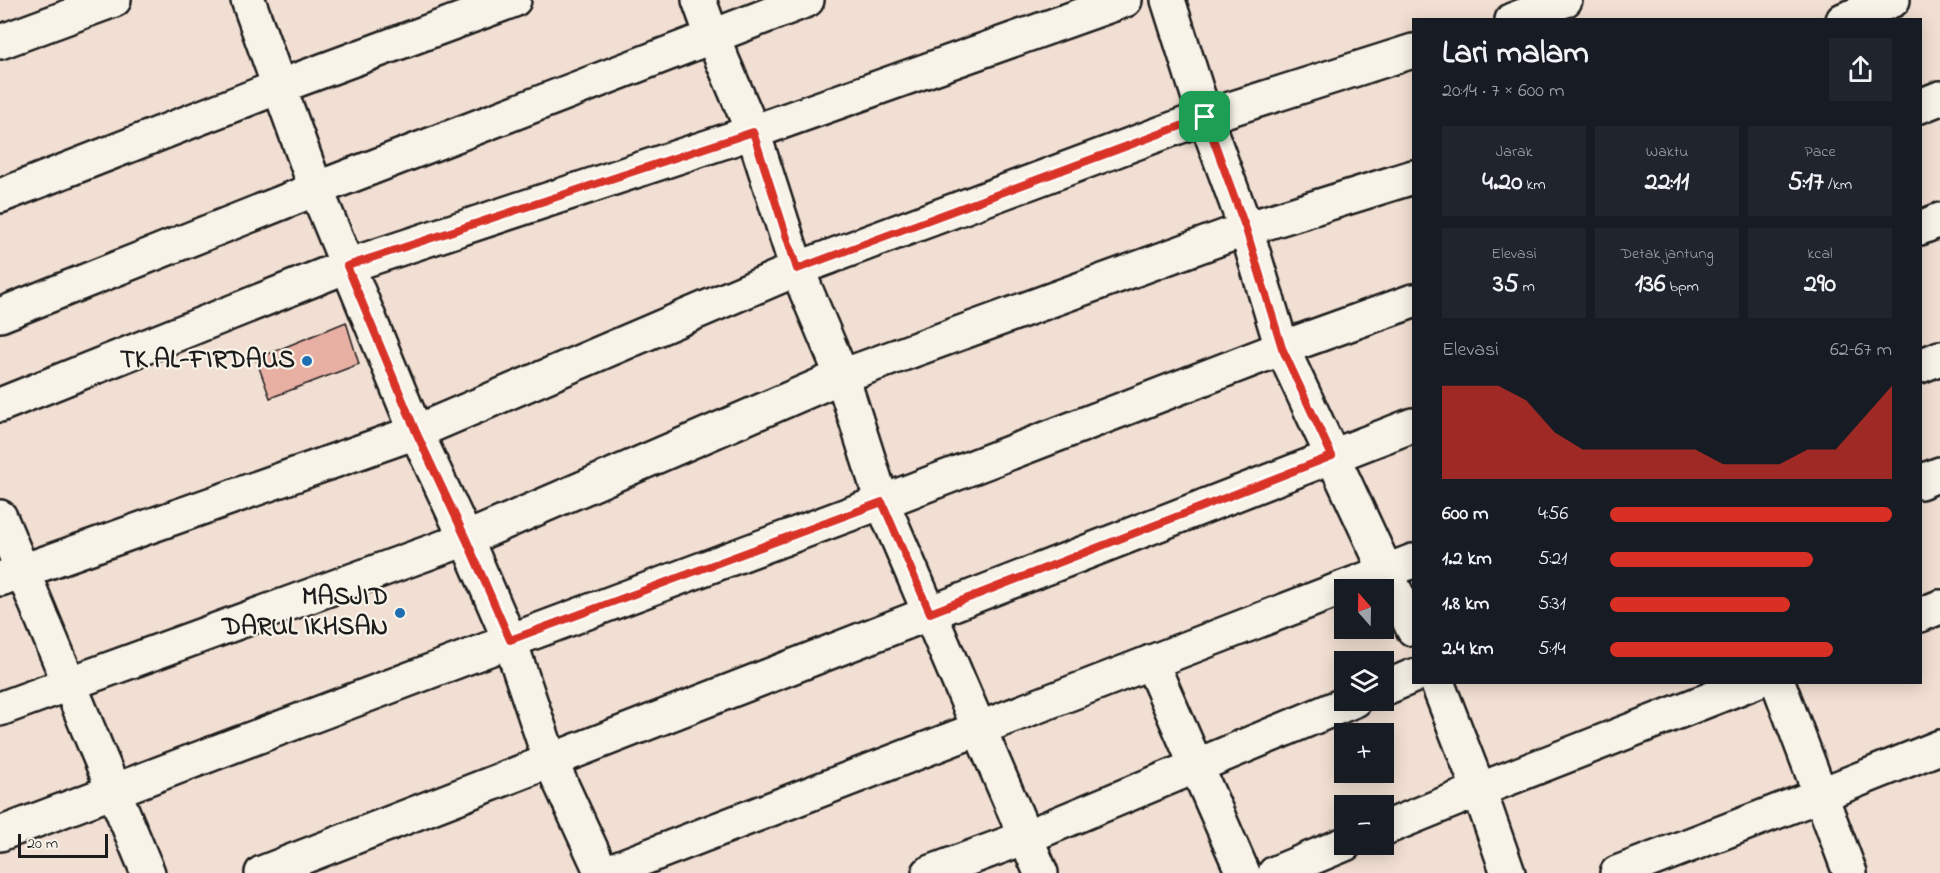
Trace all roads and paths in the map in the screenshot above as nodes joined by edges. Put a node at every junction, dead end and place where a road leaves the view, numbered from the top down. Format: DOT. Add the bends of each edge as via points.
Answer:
graph roads {
  1 [pos="114,0"];
  2 [pos="248,0"];
  3 [pos="514,0"];
  4 [pos="699,0"];
  5 [pos="807,0"];
  6 [pos="1125,0"];
  7 [pos="1168,0"];
  8 [pos="1565,0"];
  9 [pos="1893,0"];
  10 [pos="1520,14"];
  11 [pos="1848,18"];
  12 [pos="712,36"];
  13 [pos="0,42"];
  14 [pos="1412,51"];
  15 [pos="281,86"];
  16 [pos="1940,98"];
  17 [pos="1922,105"];
  18 [pos="1205,117"];
  19 [pos="753,132"];
  20 [pos="1412,177"];
  21 [pos="316,189"];
  22 [pos="0,196"];
  23 [pos="1940,220"];
  24 [pos="1922,227"];
  25 [pos="1246,229"];
  26 [pos="347,266"];
  27 [pos="797,269"];
  28 [pos="1412,301"];
  29 [pos="0,315"];
  30 [pos="1282,348"];
  31 [pos="1940,358"];
  32 [pos="1922,365"];
  33 [pos="842,376"];
  34 [pos="0,405"];
  35 [pos="1412,425"];
  36 [pos="416,432"];
  37 [pos="1332,456"];
  38 [pos="1940,474"];
  39 [pos="1922,481"];
  40 [pos="882,502"];
  41 [pos="0,517"];
  42 [pos="466,539"];
  43 [pos="1400,566"];
  44 [pos="11,575"];
  45 [pos="1940,607"];
  46 [pos="930,613"];
  47 [pos="1922,614"];
  48 [pos="1412,624"];
  49 [pos="510,640"];
  50 [pos="1151,662"];
  51 [pos="1412,676"];
  52 [pos="1394,684"];
  53 [pos="1438,684"];
  54 [pos="1749,684"];
  55 [pos="1779,684"];
  56 [pos="70,685"];
  57 [pos="0,709"];
  58 [pos="1334,709"];
  59 [pos="980,728"];
  60 [pos="1940,747"];
  61 [pos="550,760"];
  62 [pos="1196,766"];
  63 [pos="1479,790"];
  64 [pos="114,792"];
  65 [pos="1820,795"];
  66 [pos="1394,825"];
  67 [pos="0,834"];
  68 [pos="1026,837"];
  69 [pos="1334,849"];
  70 [pos="148,873"];
  71 [pos="262,873"];
  72 [pos="604,873"];
  73 [pos="929,873"];
  74 [pos="1041,873"];
  75 [pos="1243,873"];
  76 [pos="1275,873"];
  77 [pos="1508,873"];
  78 [pos="1617,873"];
  79 [pos="1850,873"];
  1 -- 13 [label="street"];
  2 -- 15 [label="street"];
  3 -- 15 [label="street"];
  4 -- 12 [label="street"];
  5 -- 12 [label="street"];
  6 -- 19 [label="street"];
  7 -- 18 [label="street"];
  8 -- 10 [label="street"];
  9 -- 11 [label="street"];
  12 -- 19 [label="street"];
  12 -- 21 [label="street"];
  14 -- 18 [label="street"];
  15 -- 21 [label="street"];
  15 -- 22 [label="street"];
  16 -- 17 [label="street"];
  18 -- 25 [label="street"];
  18 -- 27 [label="street"];
  19 -- 26 [label="street"];
  19 -- 27 [label="street"];
  20 -- 25 [label="street"];
  21 -- 26 [label="street"];
  21 -- 29 [label="street"];
  23 -- 24 [label="street"];
  25 -- 30 [label="street"];
  25 -- 33 [label="street"];
  26 -- 34 [label="street"];
  26 -- 36 [label="street"];
  27 -- 33 [label="street"];
  27 -- 36 [label="street"];
  28 -- 30 [label="street"];
  30 -- 37 [label="street"];
  30 -- 40 [label="street"];
  31 -- 32 [label="street"];
  33 -- 40 [label="street"];
  33 -- 42 [label="street"];
  35 -- 37 [label="street"];
  36 -- 42 [label="street"];
  36 -- 44 [label="street"];
  37 -- 43 [label="street"];
  37 -- 46 [label="street"];
  38 -- 39 [label="street"];
  40 -- 46 [label="street"];
  40 -- 49 [label="street"];
  41 -- 44 [label="street"];
  42 -- 49 [label="street"];
  42 -- 56 [label="street"];
  43 -- 48 [label="street"];
  43 -- 50 [label="street"];
  44 -- 56 [label="street"];
  45 -- 47 [label="street"];
  46 -- 59 [label="street"];
  46 -- 61 [label="street"];
  49 -- 61 [label="street"];
  49 -- 64 [label="street"];
  50 -- 59 [label="street"];
  50 -- 62 [label="street"];
  51 -- 52 [label="street"];
  53 -- 63 [label="street"];
  54 -- 63 [label="street"];
  55 -- 65 [label="street"];
  56 -- 57 [label="street"];
  56 -- 64 [label="street"];
  58 -- 62 [label="street"];
  59 -- 68 [label="street"];
  59 -- 72 [label="street"];
  60 -- 65 [label="street"];
  61 -- 71 [label="street"];
  61 -- 72 [label="street"];
  62 -- 68 [label="street"];
  62 -- 75 [label="street"];
  63 -- 66 [label="street"];
  63 -- 77 [label="street"];
  64 -- 67 [label="street"];
  64 -- 70 [label="street"];
  65 -- 78 [label="street"];
  65 -- 79 [label="street"];
  68 -- 73 [label="street"];
  68 -- 74 [label="street"];
  69 -- 76 [label="street"];
}
